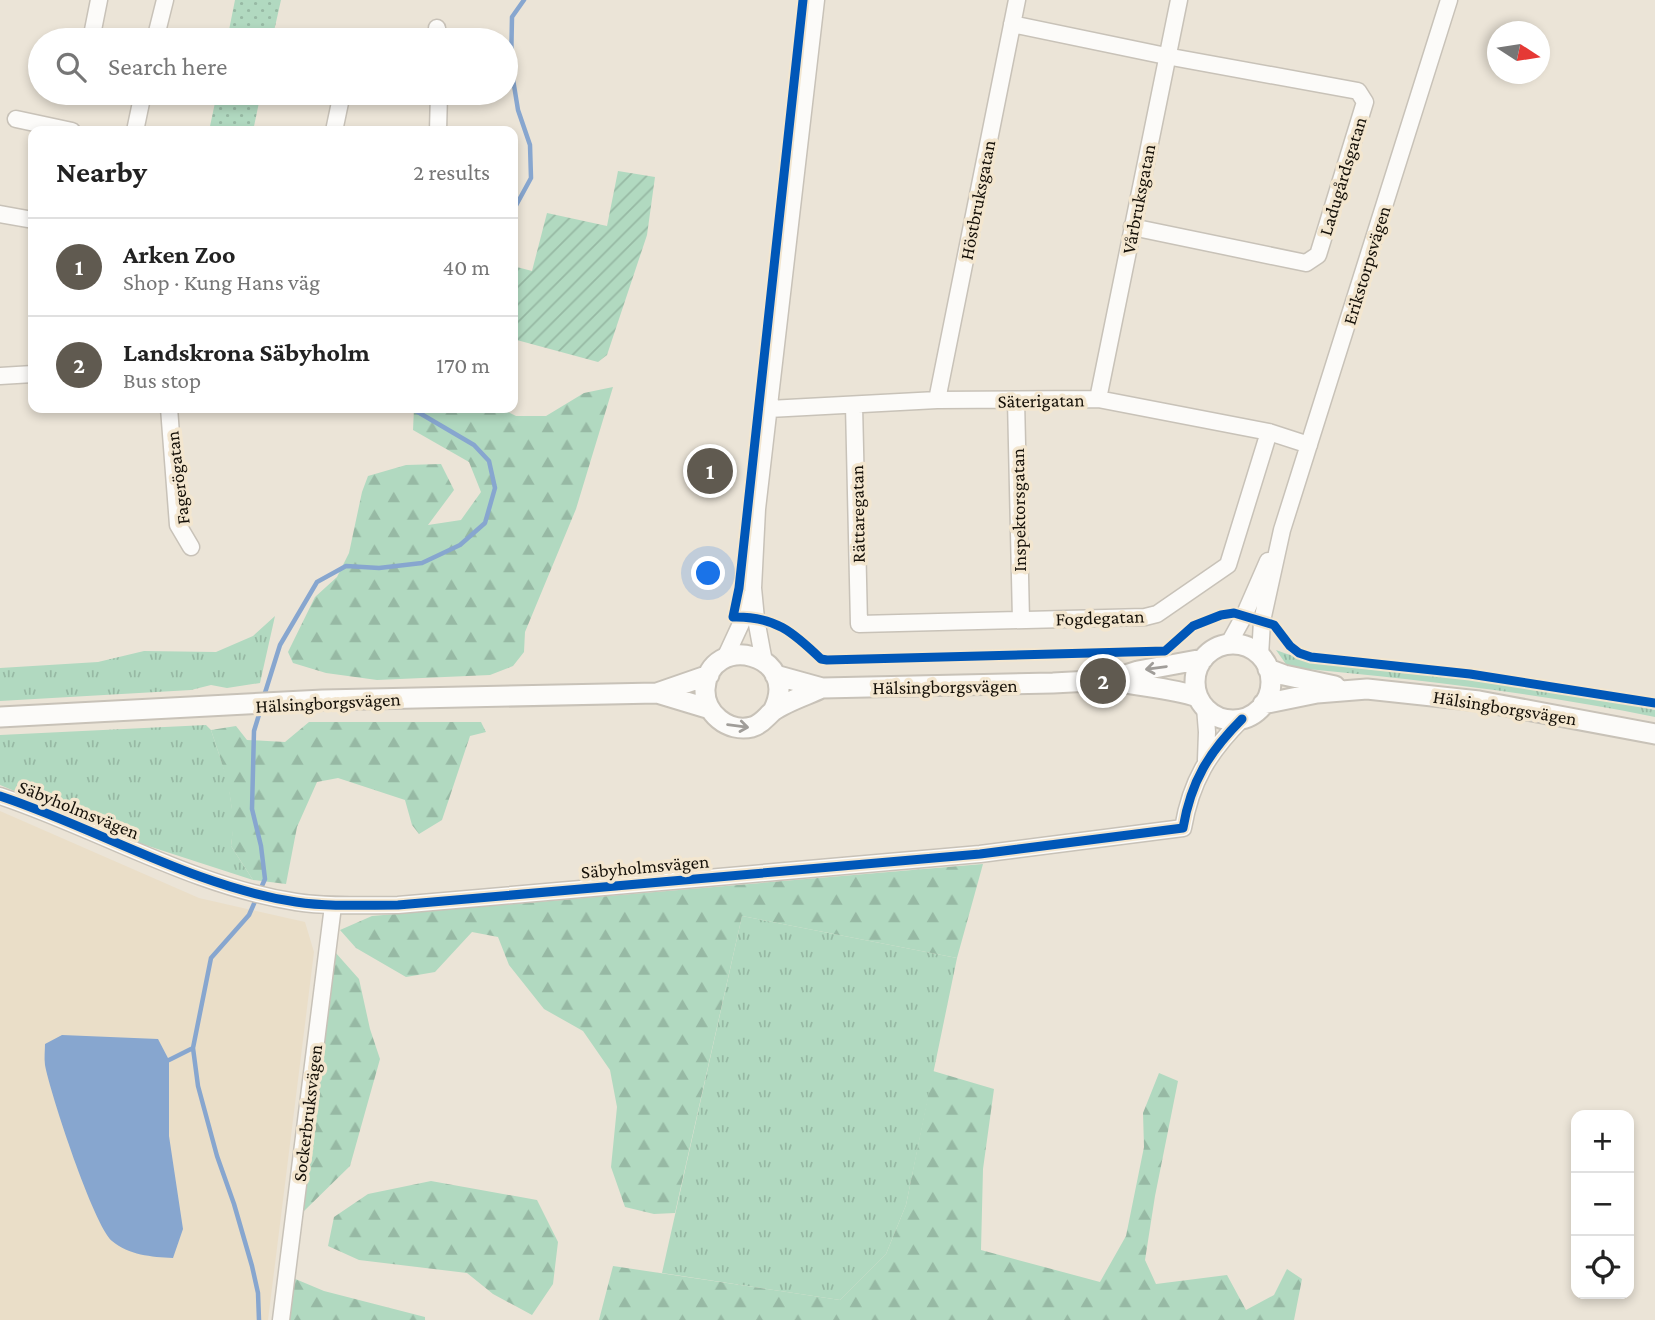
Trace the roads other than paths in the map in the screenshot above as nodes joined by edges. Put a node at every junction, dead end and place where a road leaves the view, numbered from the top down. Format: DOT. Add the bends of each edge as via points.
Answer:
graph roads {
  1 [pos="99,0"];
  2 [pos="164,0"];
  3 [pos="816,0"];
  4 [pos="1017,0"];
  5 [pos="1179,0"];
  6 [pos="1449,0"];
  7 [pos="1012,24"];
  8 [pos="93,28"];
  9 [pos="158,28"];
  10 [pos="1166,56"];
  11 [pos="141,105"];
  12 [pos="339,105"];
  13 [pos="439,105"];
  14 [pos="16,119"];
  15 [pos="49,126"];
  16 [pos="136,126"];
  17 [pos="335,126"];
  18 [pos="438,126"];
  19 [pos="0,214"];
  20 [pos="28,219"];
  21 [pos="1132,227"];
  22 [pos="28,374"];
  23 [pos="0,376"];
  24 [pos="1098,399"];
  25 [pos="937,400"];
  26 [pos="1016,400"];
  27 [pos="854,405"];
  28 [pos="769,409"];
  29 [pos="169,413"];
  30 [pos="1269,432"];
  31 [pos="1309,445"];
  32 [pos="1282,530"];
  33 [pos="191,547"];
  34 [pos="753,588"];
  35 [pos="1021,620"];
  36 [pos="859,624"];
  37 [pos="1227,645"];
  38 [pos="724,658"];
  39 [pos="1203,659"];
  40 [pos="1264,662"];
  41 [pos="770,668"];
  42 [pos="709,675"];
  43 [pos="1110,680"];
  44 [pos="822,688"];
  45 [pos="1354,689"];
  46 [pos="657,693"];
  47 [pos="1201,702"];
  48 [pos="1263,704"];
  49 [pos="709,709"];
  50 [pos="773,711"];
  51 [pos="0,717"];
  52 [pos="1242,719"];
  53 [pos="1655,734"];
  54 [pos="1206,760"];
  55 [pos="0,796"];
  56 [pos="333,906"];
  57 [pos="281,1320"];
  1 -- 8 [label="street"];
  2 -- 9 [label="street"];
  3 -- 28 [label="street"];
  4 -- 7 [label="street, Höstbruksgatan"];
  5 -- 10 [label="street, Vårbruksgatan"];
  6 -- 31 [label="street, Erikstorpsvägen"];
  7 -- 10 [label="street, Ladugårdsgatan"];
  7 -- 25 [label="street, Höstbruksgatan"];
  10 -- 21 [label="street, Vårbruksgatan"];
  10 -- 21 [label="street, Ladugårdsgatan" via="1359,91 1364,102 1318,255 1306,263"];
  11 -- 16 [label="street"];
  12 -- 17 [label="street"];
  13 -- 18 [label="street"];
  14 -- 15 [label="street"];
  19 -- 20 [label="street"];
  21 -- 24 [label="street, Vårbruksgatan"];
  22 -- 23 [label="street"];
  24 -- 26 [label="street, Säterigatan"];
  24 -- 30 [label="street, Säterigatan"];
  25 -- 26 [label="street, Säterigatan"];
  25 -- 27 [label="street, Säterigatan"];
  26 -- 35 [label="street, Inspektorsgatan"];
  27 -- 28 [label="street, Säterigatan"];
  27 -- 36 [label="street, Rättaregatan"];
  28 -- 34 [label="street"];
  29 -- 33 [label="street, Fagerögatan" via="178,525"];
  30 -- 31 [label="street, Säterigatan"];
  30 -- 35 [label="street, Fogdegatan" via="1228,565 1215,575 1157,614 1145,617"];
  31 -- 32 [label="street, Erikstorpsvägen"];
  32 -- 37 [label="street, Erikstorpsvägen"];
  32 -- 40 [label="street, Erikstorpsvägen" via="1262,621"];
  34 -- 38 [label="street"];
  34 -- 41 [label="street" via="756,619"];
  35 -- 36 [label="street, Fogdegatan"];
  37 -- 39 [label="main road"];
  37 -- 40 [label="main road" via="1245,647"];
  38 -- 41 [label="main road" via="745,654"];
  38 -- 42 [label="main road"];
  39 -- 43 [label="main road, Hälsingborgsvägen, one-way"];
  39 -- 47 [label="main road" via="1195,677"];
  40 -- 45 [label="main road, Hälsingborgsvägen" via="1284,675"];
  40 -- 48 [label="main road" via="1270,687"];
  41 -- 44 [label="main road, Hälsingborgsvägen"];
  41 -- 50 [label="main road" via="779,693"];
  42 -- 46 [label="main road, Hälsingborgsvägen"];
  42 -- 49 [label="main road" via="705,692"];
  43 -- 44 [label="main road, Hälsingborgsvägen"];
  43 -- 47 [label="main road, Hälsingborgsvägen" via="1165,687"];
  44 -- 50 [label="main road, Hälsingborgsvägen"];
  45 -- 48 [label="main road, Hälsingborgsvägen"];
  45 -- 53 [label="main road, Hälsingborgsvägen" via="1479,701"];
  46 -- 49 [label="main road, Hälsingborgsvägen"];
  46 -- 51 [label="main road, Hälsingborgsvägen" via="323,700"];
  47 -- 52 [label="main road" via="1211,713"];
  47 -- 54 [label="street, Säbyholmsvägen"];
  48 -- 52 [label="main road"];
  49 -- 50 [label="main road, one-way" via="722,722 740,728 759,724"];
  52 -- 54 [label="street, Säbyholmsvägen"];
  54 -- 56 [label="street, Säbyholmsvägen" via="1183,828 1162,832 858,865 398,905"];
  55 -- 56 [label="street, Säbyholmsvägen" via="209,880"];
  56 -- 57 [label="street, Sockerbruksvägen"];
}
